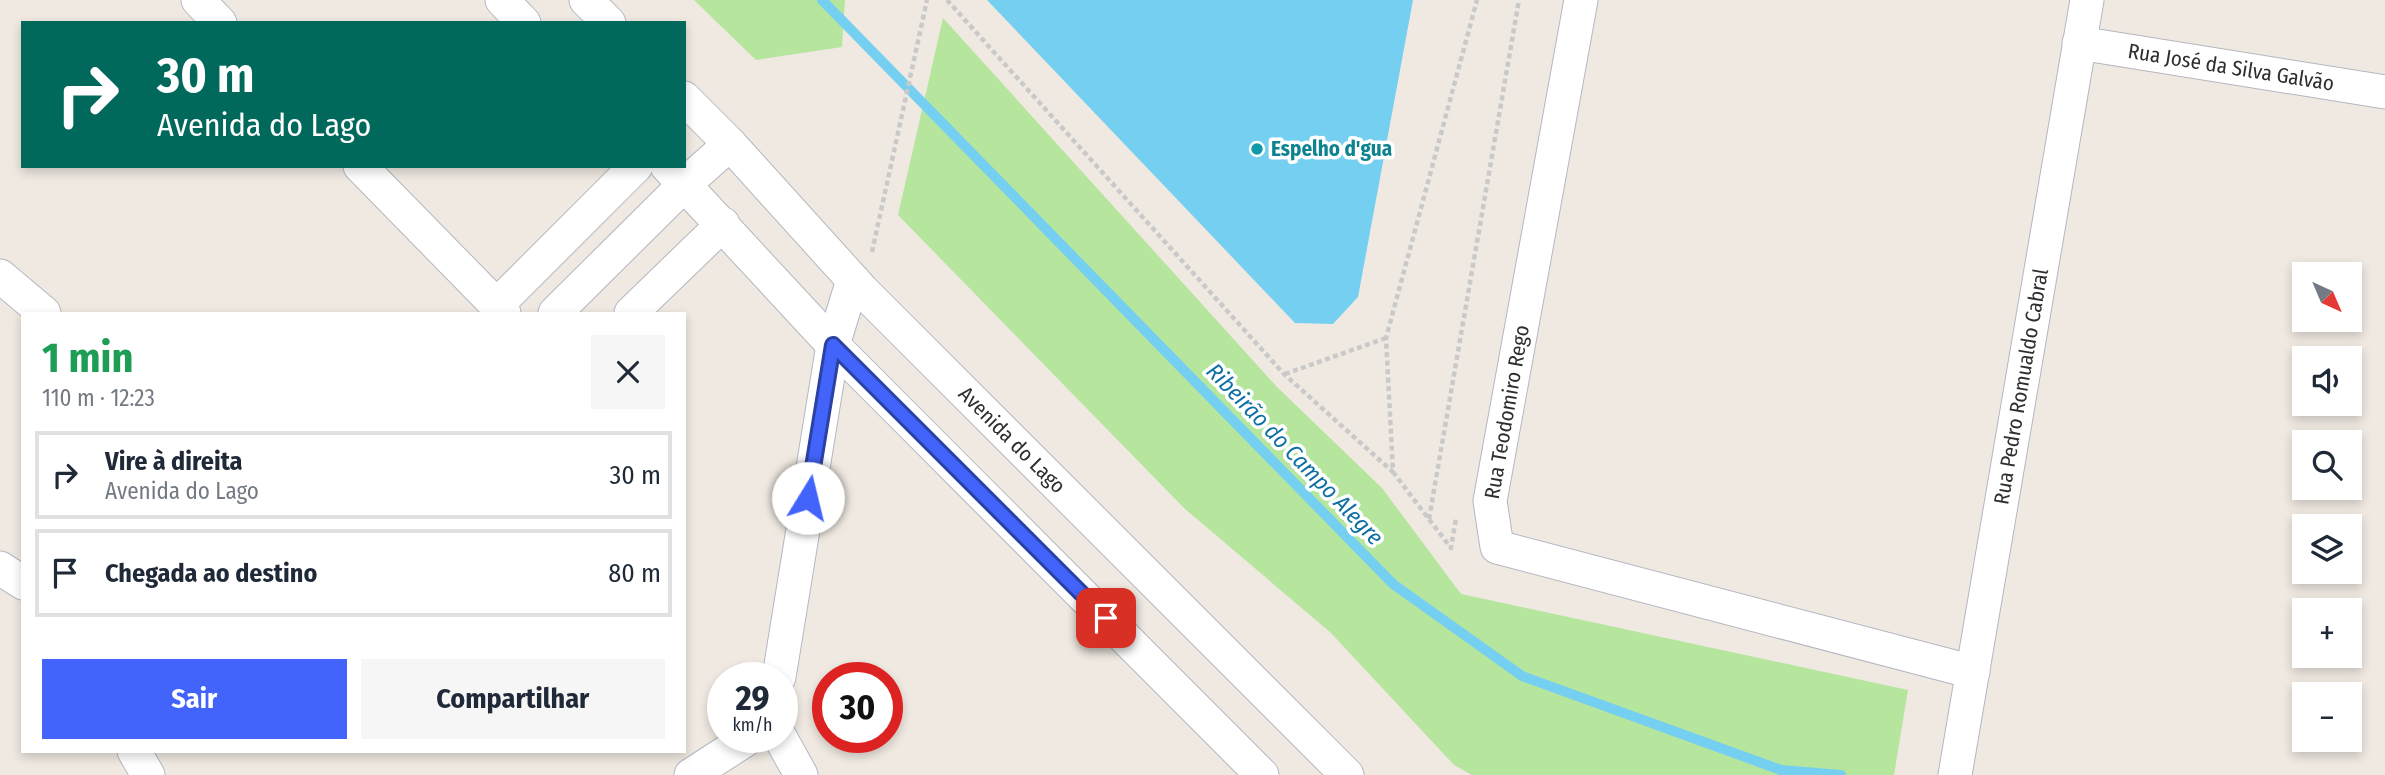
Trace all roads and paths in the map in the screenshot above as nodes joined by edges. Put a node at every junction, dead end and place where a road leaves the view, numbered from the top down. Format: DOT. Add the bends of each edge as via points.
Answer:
graph roads {
  1 [pos="198,0"];
  2 [pos="502,0"];
  3 [pos="586,0"];
  4 [pos="927,0"];
  5 [pos="947,0"];
  6 [pos="1477,0"];
  7 [pos="1519,0"];
  8 [pos="1581,0"];
  9 [pos="2087,0"];
  10 [pos="218,21"];
  11 [pos="522,21"];
  12 [pos="607,21"];
  13 [pos="2079,43"];
  14 [pos="2385,92"];
  15 [pos="686,100"];
  16 [pos="730,144"];
  17 [pos="362,168"];
  18 [pos="634,168"];
  19 [pos="676,175"];
  20 [pos="723,224"];
  21 [pos="0,276"];
  22 [pos="858,286"];
  23 [pos="500,310"];
  24 [pos="43,312"];
  25 [pos="556,312"];
  26 [pos="632,312"];
  27 [pos="1386,338"];
  28 [pos="833,345"];
  29 [pos="1284,374"];
  30 [pos="1429,520"];
  31 [pos="0,568"];
  32 [pos="21,582"];
  33 [pos="781,662"];
  34 [pos="1973,672"];
  35 [pos="135,753"];
  36 [pos="725,753"];
  37 [pos="789,753"];
  38 [pos="148,775"];
  39 [pos="691,775"];
  40 [pos="801,775"];
  41 [pos="1262,775"];
  42 [pos="1348,775"];
  43 [pos="1955,775"];
  1 -- 10 [label="street"];
  2 -- 11 [label="street"];
  3 -- 12 [label="street"];
  4 -- 22 [label="path"];
  5 -- 29 [label="path"];
  6 -- 27 [label="path"];
  7 -- 30 [label="path"];
  8 -- 34 [label="street, Rua Teodomiro Rego" via="1490,501 1497,547"];
  9 -- 13 [label="street, Rua Pedro Romualdo Cabral"];
  13 -- 14 [label="street, Rua José da Silva Galvão"];
  13 -- 34 [label="street, Rua Pedro Romualdo Cabral"];
  15 -- 16 [label="street, Avenida do Lago"];
  16 -- 19 [label="street"];
  16 -- 22 [label="street, Avenida do Lago"];
  17 -- 23 [label="street"];
  18 -- 23 [label="street"];
  19 -- 20 [label="street"];
  19 -- 25 [label="street"];
  20 -- 26 [label="street"];
  20 -- 28 [label="street"];
  21 -- 24 [label="street"];
  22 -- 28 [label="street"];
  22 -- 42 [label="street, Avenida do Lago"];
  27 -- 29 [label="path"];
  27 -- 29 [label="path" via="1393,472"];
  28 -- 33 [label="street"];
  28 -- 41 [label="street"];
  31 -- 32 [label="street"];
  34 -- 43 [label="street, Rua Pedro Romualdo Cabral"];
  35 -- 38 [label="street"];
  36 -- 39 [label="street"];
  37 -- 40 [label="street"];
}
